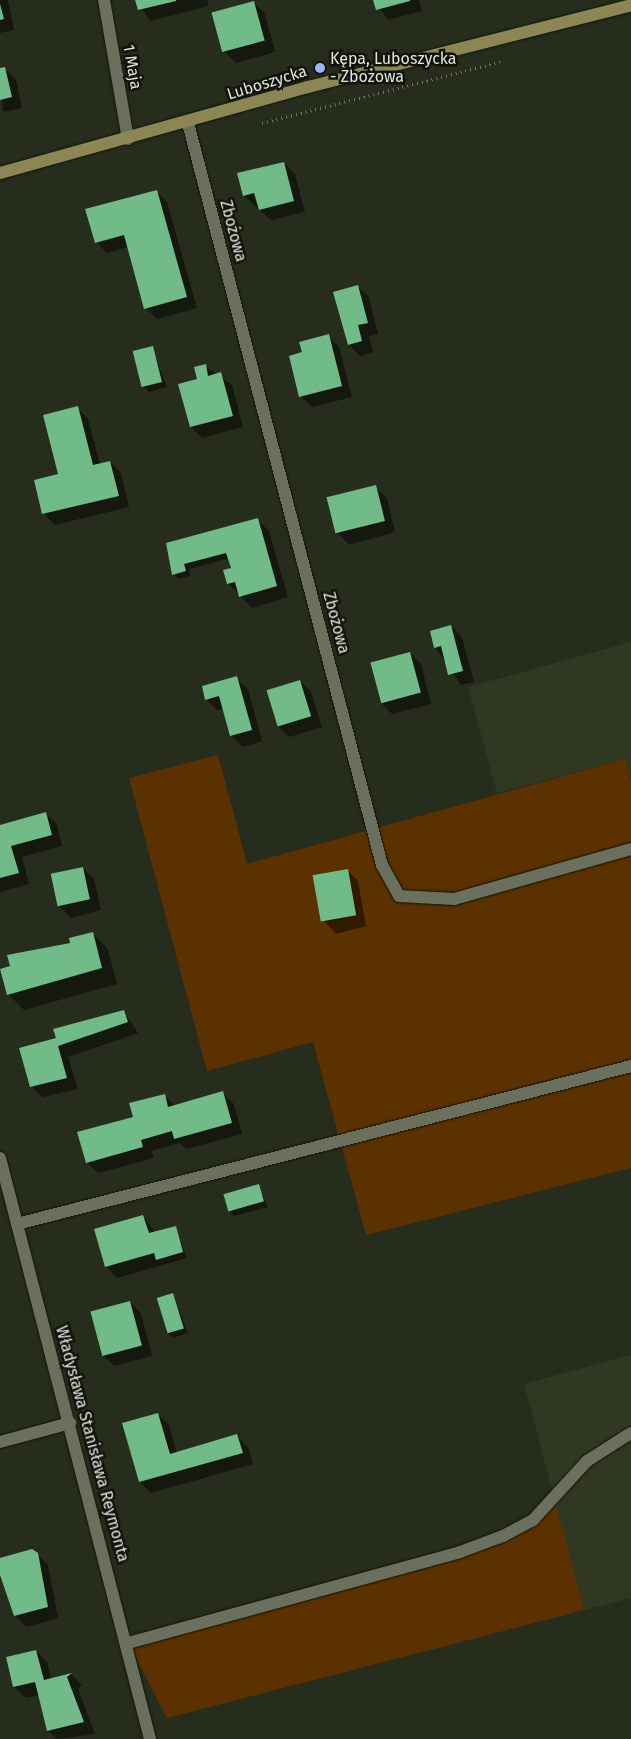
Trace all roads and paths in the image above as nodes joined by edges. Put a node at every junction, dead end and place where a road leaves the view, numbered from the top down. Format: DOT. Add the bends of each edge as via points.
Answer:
graph roads {
  1 [pos="104,0"];
  2 [pos="631,5"];
  3 [pos="507,60"];
  4 [pos="188,123"];
  5 [pos="259,124"];
  6 [pos="128,139"];
  7 [pos="0,173"];
  8 [pos="631,849"];
  9 [pos="631,1066"];
  10 [pos="0,1158"];
  11 [pos="17,1224"];
  12 [pos="70,1423"];
  13 [pos="631,1433"];
  14 [pos="0,1442"];
  15 [pos="128,1643"];
  16 [pos="150,1739"];
  1 -- 6 [label="street, 1 Maja"];
  2 -- 4 [label="street, Luboszycka" via="308,87"];
  3 -- 5 [label="path"];
  4 -- 6 [label="street, Luboszycka"];
  4 -- 8 [label="street, Zbożowa" via="382,864 399,896 454,899"];
  6 -- 7 [label="street, Luboszycka"];
  9 -- 11 [label="street"];
  10 -- 11 [label="street, Władysława Stanisława Reymonta"];
  11 -- 12 [label="street, Władysława Stanisława Reymonta"];
  12 -- 14 [label="street"];
  12 -- 15 [label="street, Władysława Stanisława Reymonta"];
  13 -- 15 [label="street" via="588,1462 533,1520 503,1536 460,1552"];
  15 -- 16 [label="street, Władysława Stanisława Reymonta"];
}
